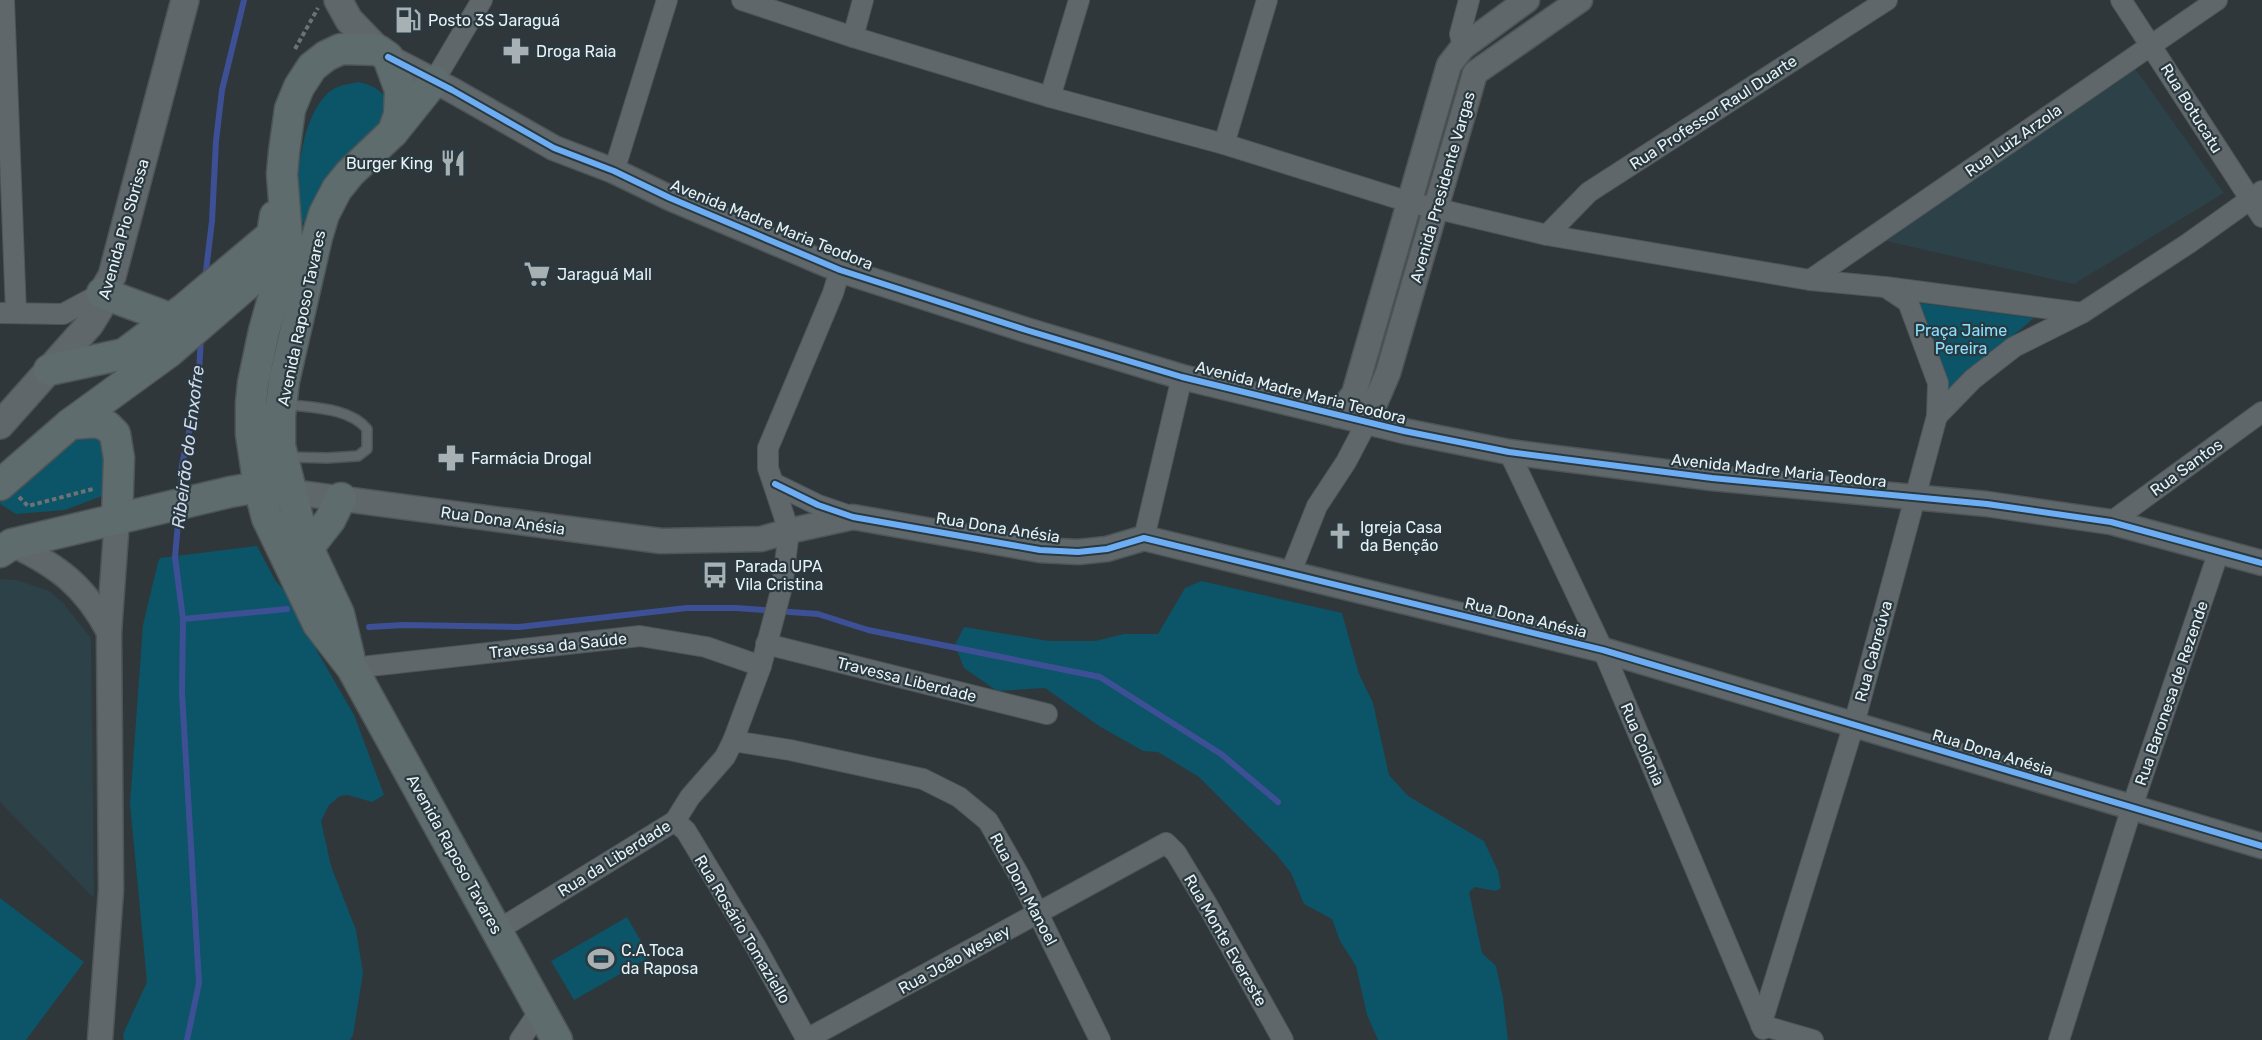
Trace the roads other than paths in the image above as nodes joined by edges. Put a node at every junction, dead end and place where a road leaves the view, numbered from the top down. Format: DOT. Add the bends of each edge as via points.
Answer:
graph roads {
  1 [pos="4,0"];
  2 [pos="185,0"];
  3 [pos="338,0"];
  4 [pos="482,0"];
  5 [pos="667,0"];
  6 [pos="742,0"];
  7 [pos="863,0"];
  8 [pos="1078,0"];
  9 [pos="1267,0"];
  10 [pos="1469,0"];
  11 [pos="1527,0"];
  12 [pos="1580,0"];
  13 [pos="1887,0"];
  14 [pos="2121,0"];
  15 [pos="2217,0"];
  16 [pos="853,37"];
  17 [pos="2151,44"];
  18 [pos="1463,47"];
  19 [pos="383,53"];
  20 [pos="434,81"];
  21 [pos="1050,97"];
  22 [pos="393,132"];
  23 [pos="1224,144"];
  24 [pos="614,171"];
  25 [pos="282,174"];
  26 [pos="2256,195"];
  27 [pos="1409,202"];
  28 [pos="1435,208"];
  29 [pos="2262,217"];
  30 [pos="272,235"];
  31 [pos="1547,235"];
  32 [pos="840,270"];
  33 [pos="1810,280"];
  34 [pos="1885,287"];
  35 [pos="102,293"];
  36 [pos="8,313"];
  37 [pos="63,314"];
  38 [pos="178,314"];
  39 [pos="2082,314"];
  40 [pos="58,360"];
  41 [pos="1182,377"];
  42 [pos="282,403"];
  43 [pos="2262,412"];
  44 [pos="1337,415"];
  45 [pos="1937,416"];
  46 [pos="1366,422"];
  47 [pos="70,424"];
  48 [pos="0,425"];
  49 [pos="1509,452"];
  50 [pos="283,456"];
  51 [pos="2,483"];
  52 [pos="775,484"];
  53 [pos="259,487"];
  54 [pos="291,492"];
  55 [pos="1916,496"];
  56 [pos="341,498"];
  57 [pos="130,516"];
  58 [pos="853,517"];
  59 [pos="2111,522"];
  60 [pos="789,531"];
  61 [pos="1144,538"];
  62 [pos="4,544"];
  63 [pos="308,548"];
  64 [pos="2219,551"];
  65 [pos="2262,563"];
  66 [pos="1290,574"];
  67 [pos="109,632"];
  68 [pos="768,637"];
  69 [pos="1603,650"];
  70 [pos="760,666"];
  71 [pos="352,668"];
  72 [pos="1047,714"];
  73 [pos="1854,724"];
  74 [pos="733,741"];
  75 [pos="2132,807"];
  76 [pos="675,820"];
  77 [pos="1166,843"];
  78 [pos="2262,846"];
  79 [pos="1038,912"];
  80 [pos="498,930"];
  81 [pos="541,1009"];
  82 [pos="1764,1033"];
  83 [pos="100,1040"];
  84 [pos="520,1040"];
  85 [pos="558,1040"];
  86 [pos="806,1040"];
  87 [pos="1100,1040"];
  88 [pos="1283,1040"];
  89 [pos="1813,1040"];
  90 [pos="2059,1040"];
  1 -- 36 [label="street"];
  2 -- 35 [label="main road, Avenida Pio Sbrissa" via="112,276"];
  3 -- 19 [label="main road" via="349,20"];
  4 -- 20 [label="street"];
  5 -- 24 [label="street"];
  6 -- 16 [label="street"];
  7 -- 16 [label="street"];
  8 -- 21 [label="street"];
  9 -- 23 [label="street"];
  10 -- 18 [label="street" via="1460,34"];
  11 -- 18 [label="street, Avenida Presidente Vargas"];
  12 -- 28 [label="street, Avenida Presidente Vargas" via="1475,73"];
  13 -- 31 [label="street, Rua Professor Raul Duarte" via="1589,192"];
  14 -- 17 [label="street, Rua Botucatu"];
  15 -- 17 [label="street, Rua Luiz Arzola"];
  16 -- 21 [label="street"];
  17 -- 26 [label="street, Rua Botucatu"];
  17 -- 33 [label="street, Rua Luiz Arzola"];
  18 -- 27 [label="street, Avenida Presidente Vargas" via="1449,65"];
  19 -- 20 [label="street, Avenida Madre Maria Teodora"];
  19 -- 22 [label="main road" via="396,76 401,102"];
  19 -- 25 [label="main road, Avenida Raposo Tavares" via="341,49 312,67 290,109"];
  20 -- 22 [label="main road, Avenida Raposo Tavares"];
  20 -- 24 [label="street, Avenida Madre Maria Teodora" via="554,148"];
  21 -- 23 [label="street"];
  22 -- 42 [label="main road, Avenida Raposo Tavares" via="343,181 324,214 302,295"];
  23 -- 27 [label="street"];
  24 -- 32 [label="street, Avenida Madre Maria Teodora"];
  25 -- 30 [label="main road"];
  25 -- 53 [label="main road, Avenida Raposo Tavares" via="287,238 284,260 252,383 251,434"];
  26 -- 29 [label="street, Rua Botucatu"];
  26 -- 39 [label="street"];
  27 -- 28 [label="street"];
  27 -- 44 [label="street, Avenida Presidente Vargas" via="1354,394"];
  28 -- 31 [label="street"];
  28 -- 46 [label="street, Avenida Presidente Vargas" via="1388,373"];
  30 -- 38 [label="main road"];
  30 -- 47 [label="main road" via="252,280 170,352"];
  31 -- 33 [label="street"];
  32 -- 41 [label="street, Avenida Madre Maria Teodora"];
  32 -- 52 [label="street" via="768,448 768,468"];
  33 -- 34 [label="street"];
  34 -- 39 [label="street"];
  34 -- 45 [label="street, Rua Cabreúva" via="1908,302 1938,383"];
  35 -- 37 [label="street"];
  35 -- 38 [label="main road"];
  35 -- 40 [label="main road, Avenida Pio Sbrissa" via="101,306 90,324"];
  36 -- 37 [label="street"];
  37 -- 40 [label="street" via="68,332"];
  38 -- 40 [label="main road" via="124,354"];
  39 -- 45 [label="street" via="2014,347 1973,379"];
  40 -- 48 [label="main road, Avenida Pio Sbrissa"];
  41 -- 44 [label="street, Avenida Madre Maria Teodora"];
  41 -- 61 [label="street"];
  42 -- 50 [label="main road, Avenida Raposo Tavares"];
  42 -- 50 [label="lane" via="342,413 359,419 367,429 366,449 358,456"];
  43 -- 59 [label="street, Rua Santos"];
  44 -- 46 [label="street, Avenida Madre Maria Teodora"];
  45 -- 55 [label="street, Rua Cabreúva"];
  46 -- 49 [label="street, Avenida Madre Maria Teodora"];
  46 -- 66 [label="street" via="1317,506"];
  47 -- 51 [label="main road"];
  47 -- 57 [label="main road" via="97,423 115,434"];
  49 -- 55 [label="street, Avenida Madre Maria Teodora" via="1712,478"];
  49 -- 69 [label="street, Rua Colônia"];
  50 -- 54 [label="main road, Avenida Raposo Tavares"];
  52 -- 58 [label="street, Rua Dona Anésia"];
  52 -- 60 [label="street"];
  53 -- 54 [label="main road, Rua Dona Anésia"];
  53 -- 57 [label="main road, Rua Dona Anésia"];
  53 -- 71 [label="main road, Avenida Raposo Tavares" via="267,518 318,624"];
  54 -- 56 [label="street, Rua Dona Anésia"];
  54 -- 63 [label="main road, Avenida Raposo Tavares"];
  55 -- 59 [label="street, Avenida Madre Maria Teodora"];
  55 -- 73 [label="street, Rua Cabreúva"];
  56 -- 60 [label="street, Rua Dona Anésia" via="661,541 761,539"];
  56 -- 63 [label="main road"];
  57 -- 62 [label="main road, Rua Dona Anésia"];
  57 -- 67 [label="street"];
  58 -- 60 [label="street, Rua Dona Anésia"];
  58 -- 61 [label="street, Rua Dona Anésia" via="1040,550 1107,549"];
  59 -- 64 [label="street, Avenida Madre Maria Teodora"];
  60 -- 68 [label="street, Rua da Liberdade" via="782,587"];
  61 -- 66 [label="street, Rua Dona Anésia"];
  62 -- 67 [label="street" via="36,556 69,577 99,611"];
  63 -- 71 [label="main road, Avenida Raposo Tavares" via="339,614"];
  64 -- 65 [label="street, Avenida Madre Maria Teodora"];
  64 -- 75 [label="street, Rua Baronesa de Rezende"];
  66 -- 69 [label="street, Rua Dona Anésia"];
  67 -- 83 [label="street" via="111,890"];
  68 -- 70 [label="street, Rua da Liberdade"];
  68 -- 72 [label="street, Travessa Liberdade"];
  69 -- 73 [label="street, Rua Dona Anésia"];
  69 -- 82 [label="street, Rua Colônia"];
  70 -- 71 [label="street, Travessa da Saúde" via="706,647 640,636"];
  70 -- 74 [label="street, Rua da Liberdade"];
  71 -- 80 [label="main road, Avenida Raposo Tavares"];
  73 -- 75 [label="street, Rua Dona Anésia"];
  73 -- 82 [label="street, Rua Cabreúva"];
  74 -- 76 [label="street, Rua da Liberdade" via="725,757"];
  74 -- 79 [label="street, Rua Dom Manoel" via="923,778 959,797 988,821"];
  75 -- 78 [label="street, Rua Dona Anésia"];
  75 -- 90 [label="street, Rua Baronesa de Rezende"];
  76 -- 80 [label="street, Rua da Liberdade"];
  76 -- 86 [label="street, Rua Rosário Tomaziello" via="686,831 756,948"];
  77 -- 79 [label="street, Rua João Wesley"];
  77 -- 88 [label="street, Rua Monte Evereste" via="1208,906"];
  79 -- 86 [label="street, Rua João Wesley"];
  79 -- 87 [label="street, Rua Dom Manoel"];
  80 -- 81 [label="main road, Avenida Raposo Tavares"];
  81 -- 84 [label="street"];
  81 -- 85 [label="main road, Avenida Raposo Tavares"];
  82 -- 89 [label="street"];
}
